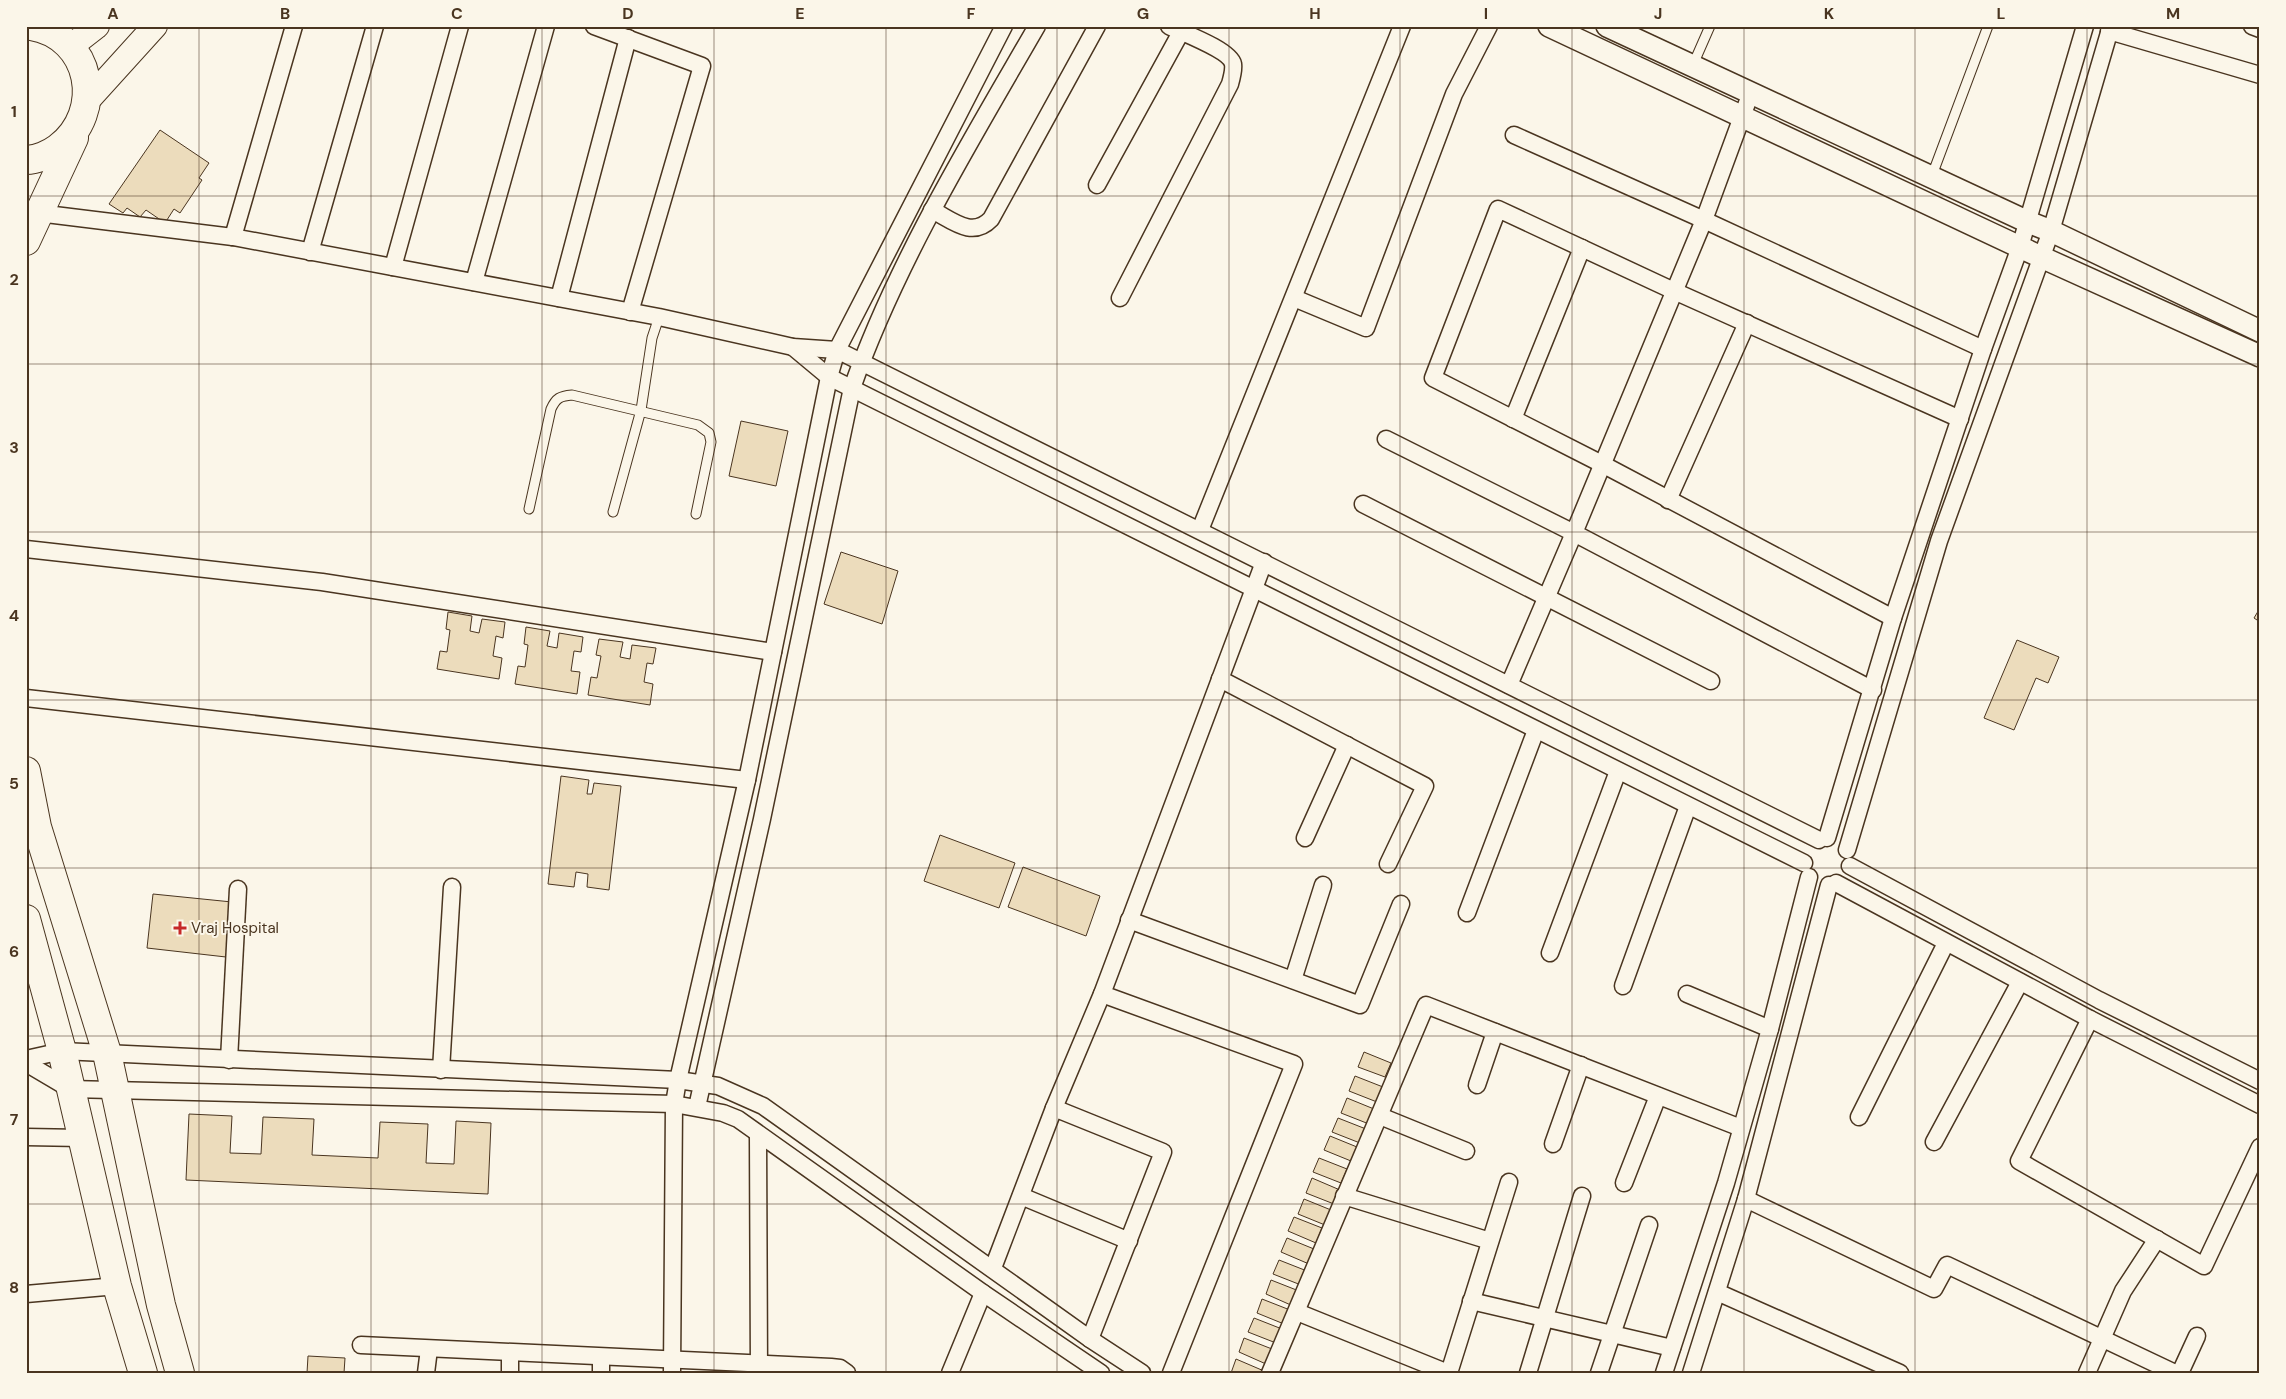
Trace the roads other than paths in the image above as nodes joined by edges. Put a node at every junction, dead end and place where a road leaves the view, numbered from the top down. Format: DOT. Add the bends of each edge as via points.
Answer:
graph roads {
  1 [pos="97,26"];
  2 [pos="155,26"];
  3 [pos="294,26"];
  4 [pos="375,26"];
  5 [pos="460,26"];
  6 [pos="546,26"];
  7 [pos="594,26"];
  8 [pos="1004,26"];
  9 [pos="1037,26"];
  10 [pos="1097,26"];
  11 [pos="1402,26"];
  12 [pos="1490,26"];
  13 [pos="1549,26"];
  14 [pos="1607,26"];
  15 [pos="1710,26"];
  16 [pos="1988,26"];
  17 [pos="2085,26"];
  18 [pos="2252,26"];
  19 [pos="37,27"];
  20 [pos="1175,29"];
  21 [pos="2110,29"];
  22 [pos="2260,29"];
  23 [pos="628,38"];
  24 [pos="70,47"];
  25 [pos="1692,67"];
  26 [pos="2260,75"];
  27 [pos="1750,95"];
  28 [pos="85,110"];
  29 [pos="1742,116"];
  30 [pos="1514,135"];
  31 [pos="26,160"];
  32 [pos="1932,178"];
  33 [pos="1097,185"];
  34 [pos="932,210"];
  35 [pos="38,213"];
  36 [pos="1704,220"];
  37 [pos="2028,222"];
  38 [pos="2051,231"];
  39 [pos="233,237"];
  40 [pos="26,241"];
  41 [pos="2020,247"];
  42 [pos="1582,248"];
  43 [pos="310,252"];
  44 [pos="2041,257"];
  45 [pos="393,267"];
  46 [pos="474,282"];
  47 [pos="1674,291"];
  48 [pos="558,298"];
  49 [pos="1120,298"];
  50 [pos="1294,298"];
  51 [pos="630,312"];
  52 [pos="659,317"];
  53 [pos="1747,323"];
  54 [pos="2260,331"];
  55 [pos="793,347"];
  56 [pos="1983,349"];
  57 [pos="837,350"];
  58 [pos="2260,356"];
  59 [pos="861,361"];
  60 [pos="829,377"];
  61 [pos="852,388"];
  62 [pos="640,410"];
  63 [pos="1513,419"];
  64 [pos="1960,419"];
  65 [pos="1386,439"];
  66 [pos="1602,464"];
  67 [pos="1668,500"];
  68 [pos="1363,504"];
  69 [pos="529,509"];
  70 [pos="613,512"];
  71 [pos="696,514"];
  72 [pos="1200,530"];
  73 [pos="1574,534"];
  74 [pos="26,549"];
  75 [pos="1264,562"];
  76 [pos="1254,590"];
  77 [pos="1546,596"];
  78 [pos="783,604"];
  79 [pos="805,611"];
  80 [pos="1894,618"];
  81 [pos="772,652"];
  82 [pos="1220,679"];
  83 [pos="1711,681"];
  84 [pos="1508,685"];
  85 [pos="1873,690"];
  86 [pos="26,698"];
  87 [pos="1536,730"];
  88 [pos="1346,746"];
  89 [pos="1618,771"];
  90 [pos="26,772"];
  91 [pos="747,780"];
  92 [pos="1688,806"];
  93 [pos="1305,838"];
  94 [pos="1823,839"];
  95 [pos="1849,858"];
  96 [pos="1388,864"];
  97 [pos="1806,870"];
  98 [pos="1833,884"];
  99 [pos="1323,885"];
  100 [pos="452,887"];
  101 [pos="238,889"];
  102 [pos="1401,904"];
  103 [pos="1467,913"];
  104 [pos="1129,920"];
  105 [pos="28,930"];
  106 [pos="1946,942"];
  107 [pos="1550,952"];
  108 [pos="1293,980"];
  109 [pos="2020,982"];
  110 [pos="1622,986"];
  111 [pos="1102,994"];
  112 [pos="1687,994"];
  113 [pos="2090,1020"];
  114 [pos="1770,1029"];
  115 [pos="1495,1032"];
  116 [pos="62,1051"];
  117 [pos="107,1053"];
  118 [pos="26,1059"];
  119 [pos="229,1060"];
  120 [pos="26,1063"];
  121 [pos="1580,1065"];
  122 [pos="441,1070"];
  123 [pos="678,1080"];
  124 [pos="2260,1081"];
  125 [pos="701,1083"];
  126 [pos="1477,1085"];
  127 [pos="70,1089"];
  128 [pos="116,1090"];
  129 [pos="1658,1096"];
  130 [pos="674,1104"];
  131 [pos="2260,1105"];
  132 [pos="697,1107"];
  133 [pos="1054,1108"];
  134 [pos="1380,1116"];
  135 [pos="1859,1117"];
  136 [pos="1741,1128"];
  137 [pos="758,1135"];
  138 [pos="26,1137"];
  139 [pos="82,1138"];
  140 [pos="1934,1142"];
  141 [pos="1553,1144"];
  142 [pos="2260,1146"];
  143 [pos="1466,1151"];
  144 [pos="1509,1182"];
  145 [pos="1624,1183"];
  146 [pos="1021,1196"];
  147 [pos="1344,1196"];
  148 [pos="1582,1196"];
  149 [pos="1746,1198"];
  150 [pos="1649,1225"];
  151 [pos="2157,1239"];
  152 [pos="1130,1240"];
  153 [pos="1490,1241"];
  154 [pos="993,1268"];
  155 [pos="116,1286"];
  156 [pos="1717,1292"];
  157 [pos="983,1293"];
  158 [pos="26,1294"];
  159 [pos="1471,1301"];
  160 [pos="1297,1312"];
  161 [pos="1545,1317"];
  162 [pos="1612,1333"];
  163 [pos="2197,1336"];
  164 [pos="1090,1339"];
  165 [pos="2102,1339"];
  166 [pos="361,1346"];
  167 [pos="1672,1348"];
  168 [pos="429,1349"];
  169 [pos="510,1353"];
  170 [pos="601,1365"];
  171 [pos="672,1367"];
  172 [pos="759,1369"];
  173 [pos="142,1373"];
  174 [pos="180,1373"];
  175 [pos="426,1373"];
  176 [pos="510,1373"];
  177 [pos="847,1373"];
  178 [pos="950,1373"];
  179 [pos="1101,1373"];
  180 [pos="1142,1373"];
  181 [pos="1171,1373"];
  182 [pos="1270,1373"];
  183 [pos="1449,1373"];
  184 [pos="1528,1373"];
  185 [pos="1599,1373"];
  186 [pos="1664,1373"];
  187 [pos="1692,1373"];
  188 [pos="1900,1373"];
  189 [pos="2087,1373"];
  190 [pos="2175,1373"];
  191 [pos="2180,1373"];
  1 -- 24 [label="main road"];
  2 -- 28 [label="main road"];
  3 -- 39 [label="street"];
  4 -- 43 [label="street"];
  5 -- 45 [label="street"];
  6 -- 46 [label="street"];
  7 -- 23 [label="street"];
  8 -- 57 [label="street"];
  9 -- 34 [label="street"];
  10 -- 34 [label="street" via="991,219 976,230"];
  11 -- 50 [label="street"];
  12 -- 50 [label="street" via="1454,94 1366,328"];
  13 -- 29 [label="street"];
  14 -- 25 [label="street"];
  15 -- 25 [label="lane"];
  16 -- 32 [label="lane"];
  17 -- 37 [label="street"];
  18 -- 22 [label="street"];
  19 -- 24 [label="highway" via="57,36"];
  20 -- 33 [label="street"];
  20 -- 49 [label="street" via="1225,53 1234,66 1233,73"];
  21 -- 26 [label="street"];
  21 -- 38 [label="street"];
  23 -- 48 [label="street"];
  23 -- 51 [label="street" via="702,66"];
  24 -- 28 [label="highway" via="81,62 87,80"];
  25 -- 27 [label="street"];
  27 -- 29 [label="street"];
  27 -- 32 [label="street"];
  28 -- 31 [label="highway" via="69,140 51,153"];
  28 -- 35 [label="highway"];
  29 -- 36 [label="street"];
  29 -- 41 [label="street"];
  30 -- 36 [label="street"];
  32 -- 37 [label="street"];
  34 -- 59 [label="street"];
  35 -- 39 [label="street"];
  35 -- 40 [label="highway"];
  36 -- 47 [label="street"];
  36 -- 56 [label="street"];
  37 -- 38 [label="street"];
  37 -- 41 [label="street"];
  38 -- 44 [label="street"];
  38 -- 54 [label="street"];
  39 -- 43 [label="street"];
  41 -- 44 [label="street"];
  41 -- 56 [label="street"];
  42 -- 47 [label="street"];
  42 -- 63 [label="street"];
  42 -- 63 [label="street" via="1498,209 1433,378"];
  43 -- 45 [label="street"];
  44 -- 58 [label="street"];
  44 -- 95 [label="street" via="1939,541"];
  45 -- 46 [label="street"];
  46 -- 48 [label="street"];
  47 -- 53 [label="street"];
  47 -- 66 [label="street"];
  48 -- 51 [label="street"];
  50 -- 72 [label="street"];
  51 -- 52 [label="street"];
  52 -- 55 [label="street"];
  52 -- 62 [label="lane" via="652,338"];
  53 -- 64 [label="street"];
  53 -- 67 [label="street"];
  55 -- 57 [label="street"];
  55 -- 60 [label="street"];
  56 -- 64 [label="street"];
  57 -- 59 [label="street"];
  57 -- 60 [label="street"];
  59 -- 61 [label="street"];
  59 -- 72 [label="street"];
  60 -- 61 [label="street"];
  60 -- 78 [label="street"];
  61 -- 76 [label="street"];
  61 -- 79 [label="street"];
  62 -- 69 [label="lane" via="572,395 555,400"];
  62 -- 70 [label="lane"];
  62 -- 71 [label="lane" via="698,425 709,433 711,442"];
  63 -- 66 [label="street"];
  64 -- 80 [label="street"];
  65 -- 73 [label="street"];
  66 -- 67 [label="street"];
  66 -- 73 [label="street"];
  67 -- 80 [label="street"];
  68 -- 77 [label="street"];
  72 -- 75 [label="street"];
  73 -- 77 [label="street"];
  73 -- 85 [label="street"];
  74 -- 81 [label="street" via="322,582"];
  75 -- 76 [label="street"];
  75 -- 84 [label="street"];
  76 -- 82 [label="street"];
  76 -- 87 [label="street"];
  77 -- 83 [label="street"];
  77 -- 84 [label="street"];
  78 -- 79 [label="street"];
  78 -- 81 [label="street"];
  79 -- 125 [label="street" via="762,818"];
  80 -- 85 [label="street"];
  81 -- 91 [label="street"];
  82 -- 88 [label="street"];
  82 -- 104 [label="street"];
  84 -- 94 [label="street"];
  85 -- 94 [label="street"];
  86 -- 91 [label="street"];
  87 -- 89 [label="street"];
  87 -- 103 [label="street"];
  88 -- 93 [label="street"];
  88 -- 96 [label="street" via="1425,786"];
  89 -- 92 [label="street"];
  89 -- 107 [label="street"];
  90 -- 117 [label="highway" via="37,827"];
  91 -- 123 [label="street"];
  92 -- 97 [label="street"];
  92 -- 110 [label="street"];
  94 -- 95 [label="street" via="1842,844"];
  94 -- 97 [label="street" via="1807,849"];
  95 -- 98 [label="street" via="1848,873"];
  95 -- 124 [label="street" via="2099,1000"];
  97 -- 98 [label="street" via="1822,884"];
  97 -- 114 [label="street"];
  98 -- 106 [label="street"];
  98 -- 149 [label="street"];
  99 -- 108 [label="street"];
  100 -- 122 [label="street"];
  101 -- 119 [label="street"];
  102 -- 108 [label="street" via="1360,1005"];
  104 -- 108 [label="street"];
  104 -- 111 [label="street"];
  105 -- 116 [label="highway"];
  106 -- 109 [label="street"];
  106 -- 135 [label="street"];
  109 -- 113 [label="street"];
  109 -- 140 [label="street"];
  111 -- 133 [label="street"];
  111 -- 181 [label="street" via="1294,1064"];
  112 -- 114 [label="street"];
  113 -- 131 [label="street"];
  113 -- 151 [label="street" via="2019,1161"];
  114 -- 136 [label="street"];
  115 -- 121 [label="street"];
  115 -- 126 [label="street"];
  115 -- 134 [label="street" via="1426,1005"];
  116 -- 117 [label="street"];
  116 -- 118 [label="street"];
  116 -- 127 [label="highway"];
  117 -- 119 [label="street"];
  117 -- 128 [label="highway"];
  119 -- 122 [label="street"];
  120 -- 127 [label="street"];
  121 -- 129 [label="street"];
  121 -- 141 [label="street"];
  122 -- 123 [label="street"];
  123 -- 125 [label="street"];
  123 -- 130 [label="street"];
  125 -- 132 [label="street"];
  125 -- 154 [label="street" via="746,1096 763,1106"];
  127 -- 128 [label="street"];
  127 -- 139 [label="highway"];
  128 -- 130 [label="street"];
  128 -- 174 [label="highway" via="161,1305"];
  129 -- 136 [label="street"];
  129 -- 145 [label="street"];
  130 -- 132 [label="street"];
  130 -- 171 [label="street"];
  132 -- 137 [label="street" via="738,1119"];
  133 -- 146 [label="street"];
  133 -- 152 [label="street" via="1163,1152"];
  134 -- 143 [label="street"];
  134 -- 147 [label="street"];
  136 -- 167 [label="street"];
  137 -- 157 [label="street"];
  137 -- 172 [label="street"];
  138 -- 139 [label="street"];
  139 -- 155 [label="highway"];
  142 -- 151 [label="street" via="2204,1266"];
  144 -- 153 [label="street"];
  146 -- 152 [label="street"];
  146 -- 154 [label="street"];
  147 -- 153 [label="street"];
  147 -- 160 [label="street"];
  148 -- 161 [label="street"];
  149 -- 156 [label="street"];
  149 -- 165 [label="street" via="1934,1289 1947,1265"];
  150 -- 162 [label="street"];
  151 -- 165 [label="street" via="2123,1291"];
  152 -- 164 [label="street"];
  153 -- 159 [label="street"];
  154 -- 164 [label="street"];
  155 -- 158 [label="street"];
  155 -- 173 [label="highway"];
  156 -- 187 [label="street"];
  156 -- 188 [label="street"];
  157 -- 178 [label="street"];
  157 -- 179 [label="street"];
  159 -- 161 [label="street"];
  159 -- 183 [label="street"];
  160 -- 182 [label="street"];
  160 -- 183 [label="street"];
  161 -- 162 [label="street"];
  161 -- 184 [label="street"];
  162 -- 167 [label="street"];
  162 -- 185 [label="street"];
  163 -- 191 [label="street"];
  164 -- 180 [label="street"];
  165 -- 189 [label="street"];
  165 -- 190 [label="street"];
  166 -- 168 [label="street"];
  167 -- 186 [label="street"];
  168 -- 169 [label="street"];
  168 -- 175 [label="street"];
  169 -- 170 [label="street"];
  169 -- 176 [label="street"];
  170 -- 171 [label="street"];
  171 -- 172 [label="street"];
  172 -- 177 [label="street" via="831,1367"];
}
